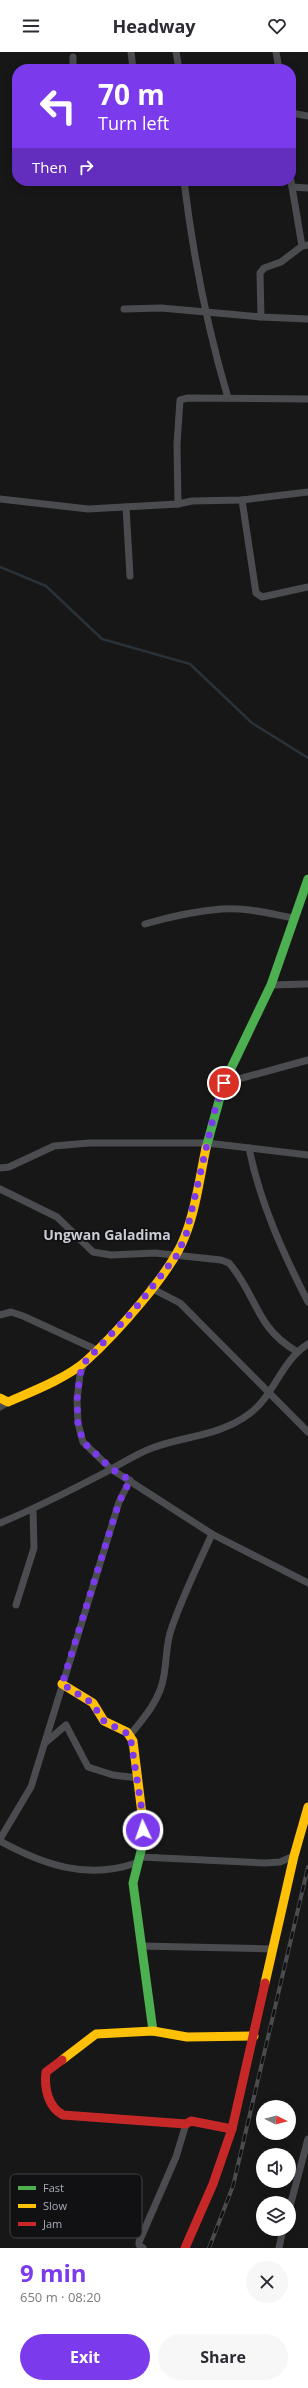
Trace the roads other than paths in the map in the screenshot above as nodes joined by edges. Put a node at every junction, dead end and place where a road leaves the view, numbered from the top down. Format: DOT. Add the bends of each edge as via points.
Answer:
graph roads {
  1 [pos="131,52"];
  2 [pos="176,52"];
  3 [pos="276,52"];
  4 [pos="73,56"];
  5 [pos="73,64"];
  6 [pos="132,64"];
  7 [pos="178,64"];
  8 [pos="279,64"];
  9 [pos="296,114"];
  10 [pos="308,116"];
  11 [pos="296,185"];
  12 [pos="185,186"];
  13 [pos="291,186"];
  14 [pos="308,188"];
  15 [pos="305,246"];
  16 [pos="124,309"];
  17 [pos="207,312"];
  18 [pos="261,318"];
  19 [pos="308,319"];
  20 [pos="228,398"];
  21 [pos="308,399"];
  22 [pos="308,492"];
  23 [pos="0,499"];
  24 [pos="242,500"];
  25 [pos="178,504"];
  26 [pos="126,507"];
  27 [pos="130,576"];
  28 [pos="308,586"];
  29 [pos="308,879"];
  30 [pos="294,918"];
  31 [pos="145,924"];
  32 [pos="308,984"];
  33 [pos="271,985"];
  34 [pos="308,1060"];
  35 [pos="224,1083"];
  36 [pos="208,1143"];
  37 [pos="250,1148"];
  38 [pos="308,1155"];
  39 [pos="0,1168"];
  40 [pos="0,1189"];
  41 [pos="177,1255"];
  42 [pos="152,1288"];
  43 [pos="308,1302"];
  44 [pos="0,1315"];
  45 [pos="308,1344"];
  46 [pos="97,1350"];
  47 [pos="296,1351"];
  48 [pos="85,1362"];
  49 [pos="270,1393"];
  50 [pos="3,1402"];
  51 [pos="308,1432"];
  52 [pos="112,1469"];
  53 [pos="130,1480"];
  54 [pos="33,1510"];
  55 [pos="0,1523"];
  56 [pos="212,1534"];
  57 [pos="308,1583"];
  58 [pos="16,1605"];
  59 [pos="62,1684"];
  60 [pos="130,1735"];
  61 [pos="44,1744"];
  62 [pos="138,1778"];
  63 [pos="308,1807"];
  64 [pos="0,1840"];
  65 [pos="294,1856"];
  66 [pos="138,1860"];
  67 [pos="141,1946"];
  68 [pos="273,1949"];
  69 [pos="153,2031"];
  70 [pos="254,2036"];
  71 [pos="186,2124"];
  72 [pos="232,2129"];
  73 [pos="308,2139"];
  74 [pos="293,2196"];
  75 [pos="142,2235"];
  76 [pos="282,2236"];
  77 [pos="141,2238"];
  78 [pos="143,2248"];
  79 [pos="185,2248"];
  80 [pos="279,2248"];
  1 -- 6 [label="street"];
  2 -- 7 [label="street"];
  3 -- 8 [label="street"];
  4 -- 5 [label="street"];
  9 -- 10 [label="street"];
  11 -- 14 [label="street"];
  12 -- 17 [label="street" via="190,230"];
  13 -- 15 [label="street"];
  15 -- 18 [label="street" via="281,262 264,268 260,273"];
  16 -- 17 [label="street" via="161,308"];
  17 -- 18 [label="street"];
  17 -- 20 [label="street" via="210,338"];
  18 -- 19 [label="street"];
  20 -- 21 [label="street"];
  20 -- 25 [label="street" via="180,400 177,444"];
  22 -- 24 [label="street"];
  23 -- 26 [label="street" via="88,509"];
  24 -- 25 [label="street" via="192,501"];
  24 -- 28 [label="street" via="256,593 262,597"];
  25 -- 26 [label="street"];
  26 -- 27 [label="street"];
  29 -- 30 [label="street"];
  30 -- 31 [label="street" via="222,909 175,916"];
  30 -- 33 [label="street"];
  32 -- 33 [label="street"];
  33 -- 35 [label="street"];
  34 -- 35 [label="street"];
  35 -- 36 [label="street"];
  36 -- 37 [label="street"];
  36 -- 39 [label="street" via="89,1143 54,1146 9,1167"];
  36 -- 41 [label="street" via="186,1235"];
  37 -- 38 [label="street"];
  37 -- 43 [label="street" via="256,1180 271,1220"];
  40 -- 41 [label="street" via="57,1217 93,1252 111,1255"];
  41 -- 42 [label="street"];
  41 -- 47 [label="street" via="221,1260 230,1264 268,1329 280,1342"];
  42 -- 46 [label="street"];
  42 -- 49 [label="street" via="180,1303"];
  44 -- 46 [label="street" via="11,1312 23,1316"];
  45 -- 47 [label="street"];
  46 -- 48 [label="street"];
  47 -- 49 [label="street"];
  48 -- 50 [label="street" via="38,1389"];
  48 -- 52 [label="street" via="79,1381 78,1423 83,1442"];
  49 -- 51 [label="street"];
  49 -- 52 [label="street" via="248,1415 219,1431 152,1448"];
  52 -- 53 [label="street"];
  52 -- 54 [label="street"];
  53 -- 56 [label="street"];
  53 -- 59 [label="street" via="119,1502"];
  54 -- 55 [label="street"];
  54 -- 58 [label="street" via="34,1548"];
  56 -- 57 [label="street"];
  56 -- 60 [label="street" via="171,1627 164,1676 158,1695 146,1716"];
  59 -- 60 [label="street" via="92,1703 104,1721"];
  59 -- 61 [label="street"];
  60 -- 62 [label="street"];
  61 -- 62 [label="street" via="66,1725 88,1767 112,1775"];
  61 -- 64 [label="street" via="31,1787"];
  62 -- 66 [label="street" via="143,1817"];
  63 -- 65 [label="street"];
  64 -- 66 [label="street" via="31,1858 50,1865 88,1871 120,1868"];
  65 -- 66 [label="street" via="280,1862 265,1863"];
  65 -- 68 [label="street"];
  66 -- 67 [label="street" via="133,1883"];
  67 -- 68 [label="street"];
  67 -- 69 [label="street"];
  68 -- 70 [label="street"];
  69 -- 70 [label="street" via="177,2036"];
  69 -- 71 [label="street" via="96,2034 83,2043 46,2072 51,2105 55,2112 63,2115"];
  70 -- 72 [label="street"];
  71 -- 72 [label="street" via="191,2121"];
  71 -- 75 [label="street" via="170,2171"];
  72 -- 79 [label="street" via="213,2184"];
  73 -- 74 [label="street"];
  76 -- 80 [label="street"];
  77 -- 78 [label="street" via="139,2245"];
}
